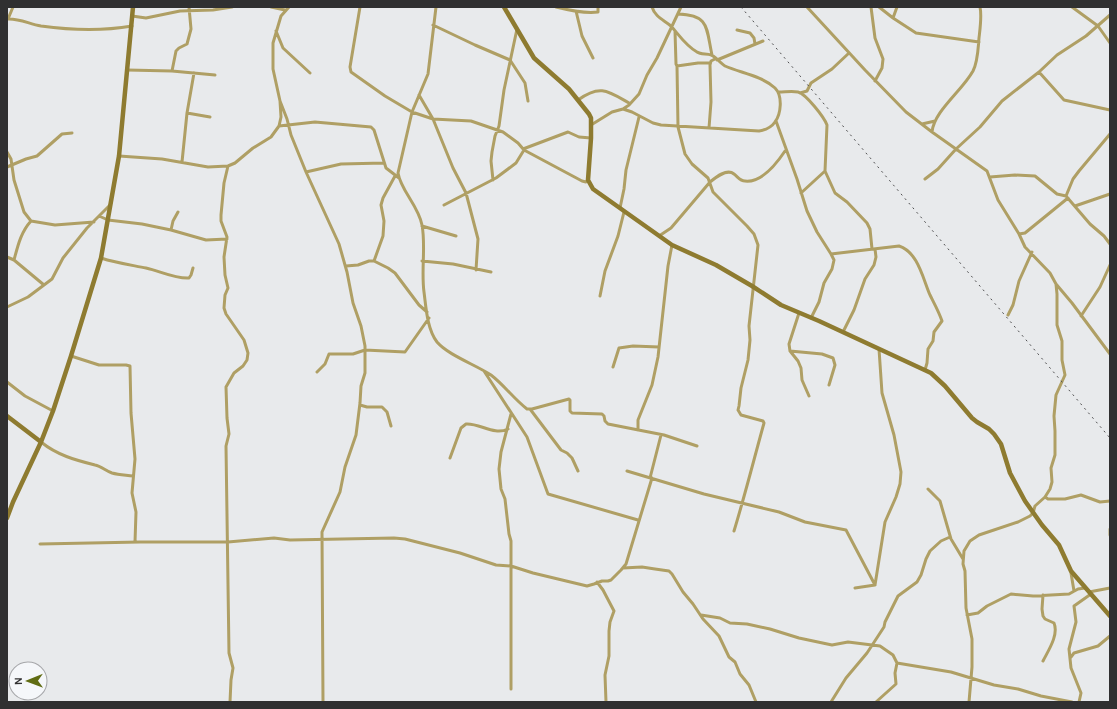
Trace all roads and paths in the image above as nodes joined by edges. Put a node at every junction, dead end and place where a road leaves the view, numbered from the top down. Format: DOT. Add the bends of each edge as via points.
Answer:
graph roads {
  1 [pos="13,7"];
  2 [pos="133,7"];
  3 [pos="232,7"];
  4 [pos="271,7"];
  5 [pos="289,7"];
  6 [pos="360,7"];
  7 [pos="436,7"];
  8 [pos="504,7"];
  9 [pos="556,7"];
  10 [pos="598,7"];
  11 [pos="652,7"];
  12 [pos="680,7"];
  13 [pos="807,7"];
  14 [pos="871,7"];
  15 [pos="879,7"];
  16 [pos="897,7"];
  17 [pos="979,7"];
  18 [pos="1072,7"];
  19 [pos="189,9"];
  20 [pos="286,10"];
  21 [pos="576,11"];
  22 [pos="7,12"];
  23 [pos="678,14"];
  24 [pos="1110,15"];
  25 [pos="132,16"];
  26 [pos="893,18"];
  27 [pos="8,19"];
  28 [pos="433,25"];
  29 [pos="132,26"];
  30 [pos="1098,26"];
  31 [pos="671,27"];
  32 [pos="517,29"];
  33 [pos="737,30"];
  34 [pos="675,31"];
  35 [pos="276,37"];
  36 [pos="763,41"];
  37 [pos="979,42"];
  38 [pos="1110,43"];
  39 [pos="754,44"];
  40 [pos="849,53"];
  41 [pos="712,55"];
  42 [pos="593,58"];
  43 [pos="510,60"];
  44 [pos="716,60"];
  45 [pos="710,63"];
  46 [pos="678,66"];
  47 [pos="128,70"];
  48 [pos="172,71"];
  49 [pos="1039,72"];
  50 [pos="194,73"];
  51 [pos="310,73"];
  52 [pos="215,75"];
  53 [pos="875,81"];
  54 [pos="778,92"];
  55 [pos="800,93"];
  56 [pos="419,95"];
  57 [pos="578,100"];
  58 [pos="280,101"];
  59 [pos="528,101"];
  60 [pos="629,104"];
  61 [pos="623,109"];
  62 [pos="1110,110"];
  63 [pos="412,112"];
  64 [pos="186,113"];
  65 [pos="636,114"];
  66 [pos="210,117"];
  67 [pos="639,117"];
  68 [pos="433,118"];
  69 [pos="776,121"];
  70 [pos="935,121"];
  71 [pos="922,124"];
  72 [pos="288,125"];
  73 [pos="591,125"];
  74 [pos="278,126"];
  75 [pos="678,127"];
  76 [pos="709,128"];
  77 [pos="498,129"];
  78 [pos="932,132"];
  79 [pos="72,133"];
  80 [pos="1110,134"];
  81 [pos="591,138"];
  82 [pos="956,149"];
  83 [pos="524,150"];
  84 [pos="786,150"];
  85 [pos="7,152"];
  86 [pos="119,156"];
  87 [pos="182,162"];
  88 [pos="384,163"];
  89 [pos="12,165"];
  90 [pos="228,166"];
  91 [pos="7,168"];
  92 [pos="825,171"];
  93 [pos="306,172"];
  94 [pos="395,176"];
  95 [pos="990,176"];
  96 [pos="399,178"];
  97 [pos="925,179"];
  98 [pos="492,180"];
  99 [pos="588,180"];
  100 [pos="710,182"];
  101 [pos="801,193"];
  102 [pos="466,194"];
  103 [pos="1110,194"];
  104 [pos="1067,197"];
  105 [pos="111,204"];
  106 [pos="444,205"];
  107 [pos="1075,206"];
  108 [pos="622,210"];
  109 [pos="178,212"];
  110 [pos="99,216"];
  111 [pos="108,220"];
  112 [pos="32,221"];
  113 [pos="94,222"];
  114 [pos="422,226"];
  115 [pos="171,230"];
  116 [pos="1025,233"];
  117 [pos="1020,234"];
  118 [pos="456,236"];
  119 [pos="659,236"];
  120 [pos="227,239"];
  121 [pos="1023,242"];
  122 [pos="1110,244"];
  123 [pos="672,245"];
  124 [pos="874,249"];
  125 [pos="1032,252"];
  126 [pos="831,254"];
  127 [pos="7,257"];
  128 [pos="101,258"];
  129 [pos="14,260"];
  130 [pos="374,261"];
  131 [pos="422,261"];
  132 [pos="1110,264"];
  133 [pos="346,266"];
  134 [pos="193,268"];
  135 [pos="476,270"];
  136 [pos="491,272"];
  137 [pos="1056,284"];
  138 [pos="44,285"];
  139 [pos="754,287"];
  140 [pos="600,296"];
  141 [pos="7,307"];
  142 [pos="427,312"];
  143 [pos="799,313"];
  144 [pos="1008,315"];
  145 [pos="1081,316"];
  146 [pos="428,318"];
  147 [pos="811,318"];
  148 [pos="843,332"];
  149 [pos="659,347"];
  150 [pos="879,349"];
  151 [pos="365,350"];
  152 [pos="1109,350"];
  153 [pos="790,351"];
  154 [pos="1110,354"];
  155 [pos="71,356"];
  156 [pos="613,367"];
  157 [pos="483,370"];
  158 [pos="925,370"];
  159 [pos="318,372"];
  160 [pos="7,382"];
  161 [pos="829,385"];
  162 [pos="809,396"];
  163 [pos="360,405"];
  164 [pos="530,410"];
  165 [pos="52,411"];
  166 [pos="511,414"];
  167 [pos="8,417"];
  168 [pos="391,426"];
  169 [pos="508,429"];
  170 [pos="638,430"];
  171 [pos="661,435"];
  172 [pos="40,442"];
  173 [pos="697,446"];
  174 [pos="450,458"];
  175 [pos="578,471"];
  176 [pos="627,471"];
  177 [pos="133,476"];
  178 [pos="651,478"];
  179 [pos="928,489"];
  180 [pos="1045,497"];
  181 [pos="1110,501"];
  182 [pos="742,505"];
  183 [pos="1033,513"];
  184 [pos="7,518"];
  185 [pos="638,520"];
  186 [pos="1110,529"];
  187 [pos="734,531"];
  188 [pos="1110,535"];
  189 [pos="950,537"];
  190 [pos="322,540"];
  191 [pos="135,542"];
  192 [pos="228,542"];
  193 [pos="40,544"];
  194 [pos="963,559"];
  195 [pos="511,566"];
  196 [pos="623,568"];
  197 [pos="1071,571"];
  198 [pos="597,582"];
  199 [pos="875,585"];
  200 [pos="855,588"];
  201 [pos="1085,588"];
  202 [pos="1110,588"];
  203 [pos="1074,591"];
  204 [pos="1090,593"];
  205 [pos="1043,595"];
  206 [pos="967,615"];
  207 [pos="701,616"];
  208 [pos="1110,616"];
  209 [pos="1110,636"];
  210 [pos="872,644"];
  211 [pos="1071,657"];
  212 [pos="1043,661"];
  213 [pos="897,663"];
  214 [pos="971,678"];
  215 [pos="511,689"];
  216 [pos="230,702"];
  217 [pos="323,702"];
  218 [pos="606,702"];
  219 [pos="756,702"];
  220 [pos="831,702"];
  221 [pos="876,702"];
  222 [pos="969,702"];
  223 [pos="1072,702"];
  224 [pos="1078,702"];
  1 -- 22 [label="street"];
  1 -- 27 [label="street"];
  2 -- 25 [label="street"];
  3 -- 19 [label="street" via="213,10"];
  4 -- 20 [label="street"];
  5 -- 20 [label="street"];
  6 -- 63 [label="street" via="351,72"];
  7 -- 28 [label="street"];
  8 -- 32 [label="street"];
  9 -- 21 [label="street"];
  10 -- 21 [label="street" via="599,10 596,12"];
  11 -- 31 [label="street" via="656,15"];
  12 -- 23 [label="street"];
  13 -- 40 [label="street"];
  14 -- 53 [label="street" via="875,38 883,59 882,68"];
  15 -- 26 [label="street"];
  16 -- 26 [label="street"];
  17 -- 37 [label="street"];
  18 -- 30 [label="street"];
  19 -- 25 [label="street" via="146,18"];
  19 -- 48 [label="street" via="192,29 187,44 176,51"];
  20 -- 35 [label="street" via="276,30"];
  21 -- 42 [label="street" via="582,36"];
  23 -- 31 [label="street"];
  23 -- 41 [label="street" via="696,16 704,22"];
  24 -- 30 [label="street"];
  25 -- 29 [label="street"];
  26 -- 37 [label="street" via="916,33"];
  27 -- 29 [label="street" via="70,28 108,29"];
  28 -- 43 [label="street"];
  28 -- 56 [label="street" via="430,65"];
  29 -- 47 [label="street"];
  30 -- 38 [label="street"];
  30 -- 49 [label="street" via="1057,55"];
  31 -- 34 [label="street"];
  31 -- 60 [label="street" via="639,94"];
  32 -- 43 [label="street"];
  32 -- 57 [label="street" via="534,58"];
  33 -- 39 [label="street" via="750,33 754,38"];
  34 -- 41 [label="street" via="696,52"];
  34 -- 46 [label="street"];
  35 -- 51 [label="street" via="283,48"];
  35 -- 58 [label="street" via="273,43 273,62"];
  36 -- 39 [label="street"];
  37 -- 70 [label="street" via="972,72"];
  39 -- 44 [label="street"];
  40 -- 53 [label="street"];
  40 -- 55 [label="street" via="832,69 812,82 806,91"];
  41 -- 44 [label="street"];
  43 -- 59 [label="street" via="525,83"];
  43 -- 77 [label="street"];
  44 -- 45 [label="street"];
  44 -- 54 [label="street" via="724,66 768,83"];
  45 -- 46 [label="street"];
  45 -- 76 [label="street"];
  46 -- 75 [label="street"];
  47 -- 48 [label="street"];
  47 -- 86 [label="street"];
  48 -- 50 [label="street"];
  49 -- 62 [label="street" via="1064,100"];
  49 -- 82 [label="street" via="1002,101 980,127"];
  50 -- 52 [label="street"];
  50 -- 64 [label="street"];
  53 -- 71 [label="street"];
  54 -- 55 [label="street"];
  54 -- 69 [label="street" via="780,106"];
  55 -- 92 [label="street" via="827,125"];
  56 -- 63 [label="street"];
  56 -- 68 [label="street"];
  57 -- 60 [label="street" via="591,92 604,90"];
  57 -- 73 [label="street" via="589,114"];
  58 -- 72 [label="street"];
  58 -- 74 [label="street" via="281,117"];
  60 -- 61 [label="street"];
  60 -- 65 [label="street"];
  61 -- 65 [label="street"];
  61 -- 73 [label="street" via="612,112"];
  63 -- 68 [label="street"];
  63 -- 96 [label="street"];
  64 -- 66 [label="street"];
  64 -- 87 [label="street"];
  65 -- 67 [label="street"];
  67 -- 75 [label="street" via="653,123"];
  67 -- 108 [label="street" via="626,170"];
  68 -- 77 [label="street" via="471,121"];
  68 -- 102 [label="street"];
  69 -- 76 [label="street" via="759,131"];
  69 -- 84 [label="street"];
  70 -- 71 [label="street"];
  70 -- 78 [label="street"];
  71 -- 78 [label="street"];
  72 -- 74 [label="street"];
  72 -- 88 [label="street" via="315,122 370,127 374,130"];
  72 -- 93 [label="street"];
  73 -- 81 [label="street"];
  74 -- 90 [label="street" via="271,137 235,164"];
  75 -- 76 [label="street"];
  75 -- 100 [label="street" via="687,158"];
  77 -- 83 [label="street"];
  77 -- 98 [label="street" via="491,157"];
  78 -- 82 [label="street"];
  79 -- 89 [label="street" via="62,134 37,156"];
  80 -- 104 [label="street" via="1073,179"];
  81 -- 83 [label="street" via="579,137 568,132"];
  81 -- 99 [label="street"];
  82 -- 95 [label="street" via="987,171"];
  82 -- 97 [label="street"];
  83 -- 98 [label="street" via="516,163"];
  83 -- 99 [label="street" via="582,181"];
  84 -- 100 [label="street" via="773,166 757,179 742,180 730,172"];
  84 -- 101 [label="street"];
  85 -- 89 [label="street"];
  86 -- 87 [label="street"];
  86 -- 105 [label="street"];
  87 -- 90 [label="street" via="208,167"];
  88 -- 93 [label="street" via="340,164"];
  88 -- 94 [label="street"];
  89 -- 91 [label="street"];
  89 -- 112 [label="street" via="24,212"];
  90 -- 120 [label="street" via="221,215"];
  92 -- 101 [label="street"];
  92 -- 124 [label="street" via="835,193 867,223"];
  93 -- 133 [label="street" via="340,244"];
  94 -- 96 [label="street"];
  94 -- 130 [label="street" via="381,205 383,236"];
  95 -- 104 [label="street" via="1035,176 1057,194"];
  95 -- 117 [label="street" via="998,200"];
  96 -- 114 [label="street" via="414,204"];
  98 -- 102 [label="street"];
  99 -- 108 [label="street" via="593,189"];
  100 -- 119 [label="street" via="671,228"];
  100 -- 139 [label="street" via="712,192 754,234 758,253"];
  101 -- 126 [label="street" via="812,222"];
  102 -- 106 [label="street"];
  102 -- 135 [label="street" via="478,240"];
  103 -- 107 [label="street"];
  104 -- 107 [label="street"];
  104 -- 116 [label="street"];
  105 -- 110 [label="street"];
  105 -- 111 [label="street"];
  107 -- 122 [label="street"];
  108 -- 119 [label="street"];
  108 -- 140 [label="street" via="618,236 605,271"];
  109 -- 115 [label="street"];
  110 -- 111 [label="street"];
  110 -- 113 [label="street"];
  111 -- 115 [label="street"];
  111 -- 128 [label="street"];
  112 -- 113 [label="street" via="55,225"];
  112 -- 129 [label="street" via="21,236"];
  113 -- 138 [label="street" via="61,260 52,280"];
  114 -- 118 [label="street"];
  114 -- 131 [label="street"];
  115 -- 120 [label="street" via="206,240"];
  116 -- 117 [label="street"];
  116 -- 121 [label="street"];
  117 -- 121 [label="street"];
  119 -- 123 [label="street"];
  120 -- 192 [label="street" via="224,257 228,288 224,308 244,340 248,353 247,360 230,380 226,394 229,434 226,446"];
  121 -- 125 [label="street"];
  123 -- 139 [label="street" via="716,264"];
  123 -- 149 [label="street"];
  124 -- 126 [label="street"];
  124 -- 148 [label="street" via="874,265 865,279"];
  124 -- 158 [label="street" via="898,246 904,248 920,266 926,287 942,321 934,332 928,349"];
  125 -- 137 [label="street"];
  125 -- 144 [label="street"];
  126 -- 147 [label="street" via="834,265 824,283"];
  127 -- 129 [label="street"];
  128 -- 134 [label="street" via="180,278 189,278"];
  128 -- 155 [label="street"];
  129 -- 138 [label="street"];
  130 -- 133 [label="street"];
  130 -- 142 [label="street" via="395,273"];
  131 -- 135 [label="street" via="453,264"];
  131 -- 142 [label="street"];
  132 -- 145 [label="street"];
  133 -- 151 [label="street" via="353,303 362,326"];
  135 -- 136 [label="street"];
  137 -- 145 [label="street"];
  137 -- 180 [label="street" via="1057,325 1062,341 1065,375 1056,395 1055,455 1051,468 1052,482"];
  138 -- 141 [label="street" via="25,300"];
  139 -- 143 [label="street" via="781,305"];
  139 -- 182 [label="street" via="748,360 738,410 741,415 763,421 764,424"];
  142 -- 146 [label="street"];
  143 -- 147 [label="street"];
  143 -- 153 [label="street" via="789,344"];
  145 -- 152 [label="street"];
  146 -- 151 [label="street" via="405,352"];
  146 -- 157 [label="street" via="433,335 441,345"];
  147 -- 148 [label="street"];
  148 -- 150 [label="street"];
  149 -- 156 [label="street" via="619,348"];
  149 -- 170 [label="street" via="652,385 638,420"];
  150 -- 158 [label="street"];
  150 -- 199 [label="street" via="882,393 901,472 900,484 885,522"];
  151 -- 159 [label="street" via="353,354 329,354"];
  151 -- 163 [label="street" via="365,373"];
  152 -- 154 [label="street"];
  153 -- 161 [label="street" via="822,354 833,358 835,364"];
  153 -- 162 [label="street" via="802,368 802,380"];
  155 -- 165 [label="street"];
  155 -- 177 [label="street" via="99,365 130,366 135,458"];
  157 -- 164 [label="street"];
  157 -- 166 [label="street"];
  158 -- 183 [label="street" via="945,386 972,418 994,434 1015,484"];
  160 -- 165 [label="street" via="25,396"];
  163 -- 168 [label="street" via="382,407 387,412"];
  163 -- 190 [label="street" via="356,435 340,492 322,528"];
  164 -- 170 [label="street" via="569,399 572,412 602,414 608,424"];
  164 -- 175 [label="street" via="561,450 570,455"];
  165 -- 172 [label="street"];
  166 -- 169 [label="street"];
  166 -- 185 [label="street" via="527,437 548,494"];
  167 -- 172 [label="street"];
  169 -- 174 [label="street" via="503,432 466,424 460,428"];
  169 -- 195 [label="street" via="501,452 500,470 511,542"];
  170 -- 171 [label="street"];
  171 -- 173 [label="street"];
  171 -- 178 [label="street"];
  172 -- 177 [label="street" via="59,454 112,473"];
  172 -- 184 [label="street"];
  176 -- 178 [label="street"];
  177 -- 191 [label="street"];
  178 -- 182 [label="street"];
  178 -- 185 [label="street"];
  179 -- 189 [label="street" via="940,500"];
  180 -- 181 [label="street" via="1065,499 1081,495 1100,502"];
  180 -- 183 [label="street" via="1035,506"];
  182 -- 187 [label="street"];
  182 -- 199 [label="street" via="846,530"];
  183 -- 194 [label="street" via="1021,521 979,535 967,546"];
  183 -- 197 [label="street" via="1059,544"];
  185 -- 196 [label="street"];
  186 -- 188 [label="street"];
  189 -- 194 [label="street"];
  189 -- 210 [label="street" via="930,551 921,575 912,586 898,596 884,627"];
  190 -- 192 [label="street" via="274,538"];
  190 -- 195 [label="street" via="405,539 496,565"];
  190 -- 217 [label="street"];
  191 -- 192 [label="street"];
  191 -- 193 [label="street"];
  192 -- 216 [label="street" via="229,653 233,668"];
  194 -- 206 [label="street" via="966,571"];
  195 -- 198 [label="street" via="588,586"];
  195 -- 215 [label="street"];
  196 -- 198 [label="street" via="611,580"];
  196 -- 207 [label="street" via="642,567 669,571"];
  197 -- 201 [label="street"];
  197 -- 203 [label="street"];
  198 -- 218 [label="street" via="614,611 608,631"];
  199 -- 200 [label="street"];
  201 -- 203 [label="street"];
  201 -- 204 [label="street"];
  202 -- 204 [label="street"];
  203 -- 205 [label="street" via="1069,594"];
  204 -- 208 [label="street"];
  204 -- 211 [label="street" via="1074,606 1076,621 1069,647"];
  205 -- 206 [label="street" via="1011,594 978,613"];
  205 -- 212 [label="street" via="1043,616 1054,623 1056,628"];
  206 -- 214 [label="street" via="972,639"];
  207 -- 210 [label="street" via="770,629 832,645 848,642"];
  207 -- 219 [label="street" via="719,636"];
  209 -- 211 [label="street" via="1098,646 1074,653"];
  210 -- 213 [label="street" via="886,649"];
  210 -- 220 [label="street"];
  211 -- 224 [label="street" via="1071,668 1081,694"];
  213 -- 214 [label="street" via="952,672"];
  213 -- 221 [label="street" via="896,684"];
  214 -- 222 [label="street"];
  214 -- 223 [label="street"];
}
